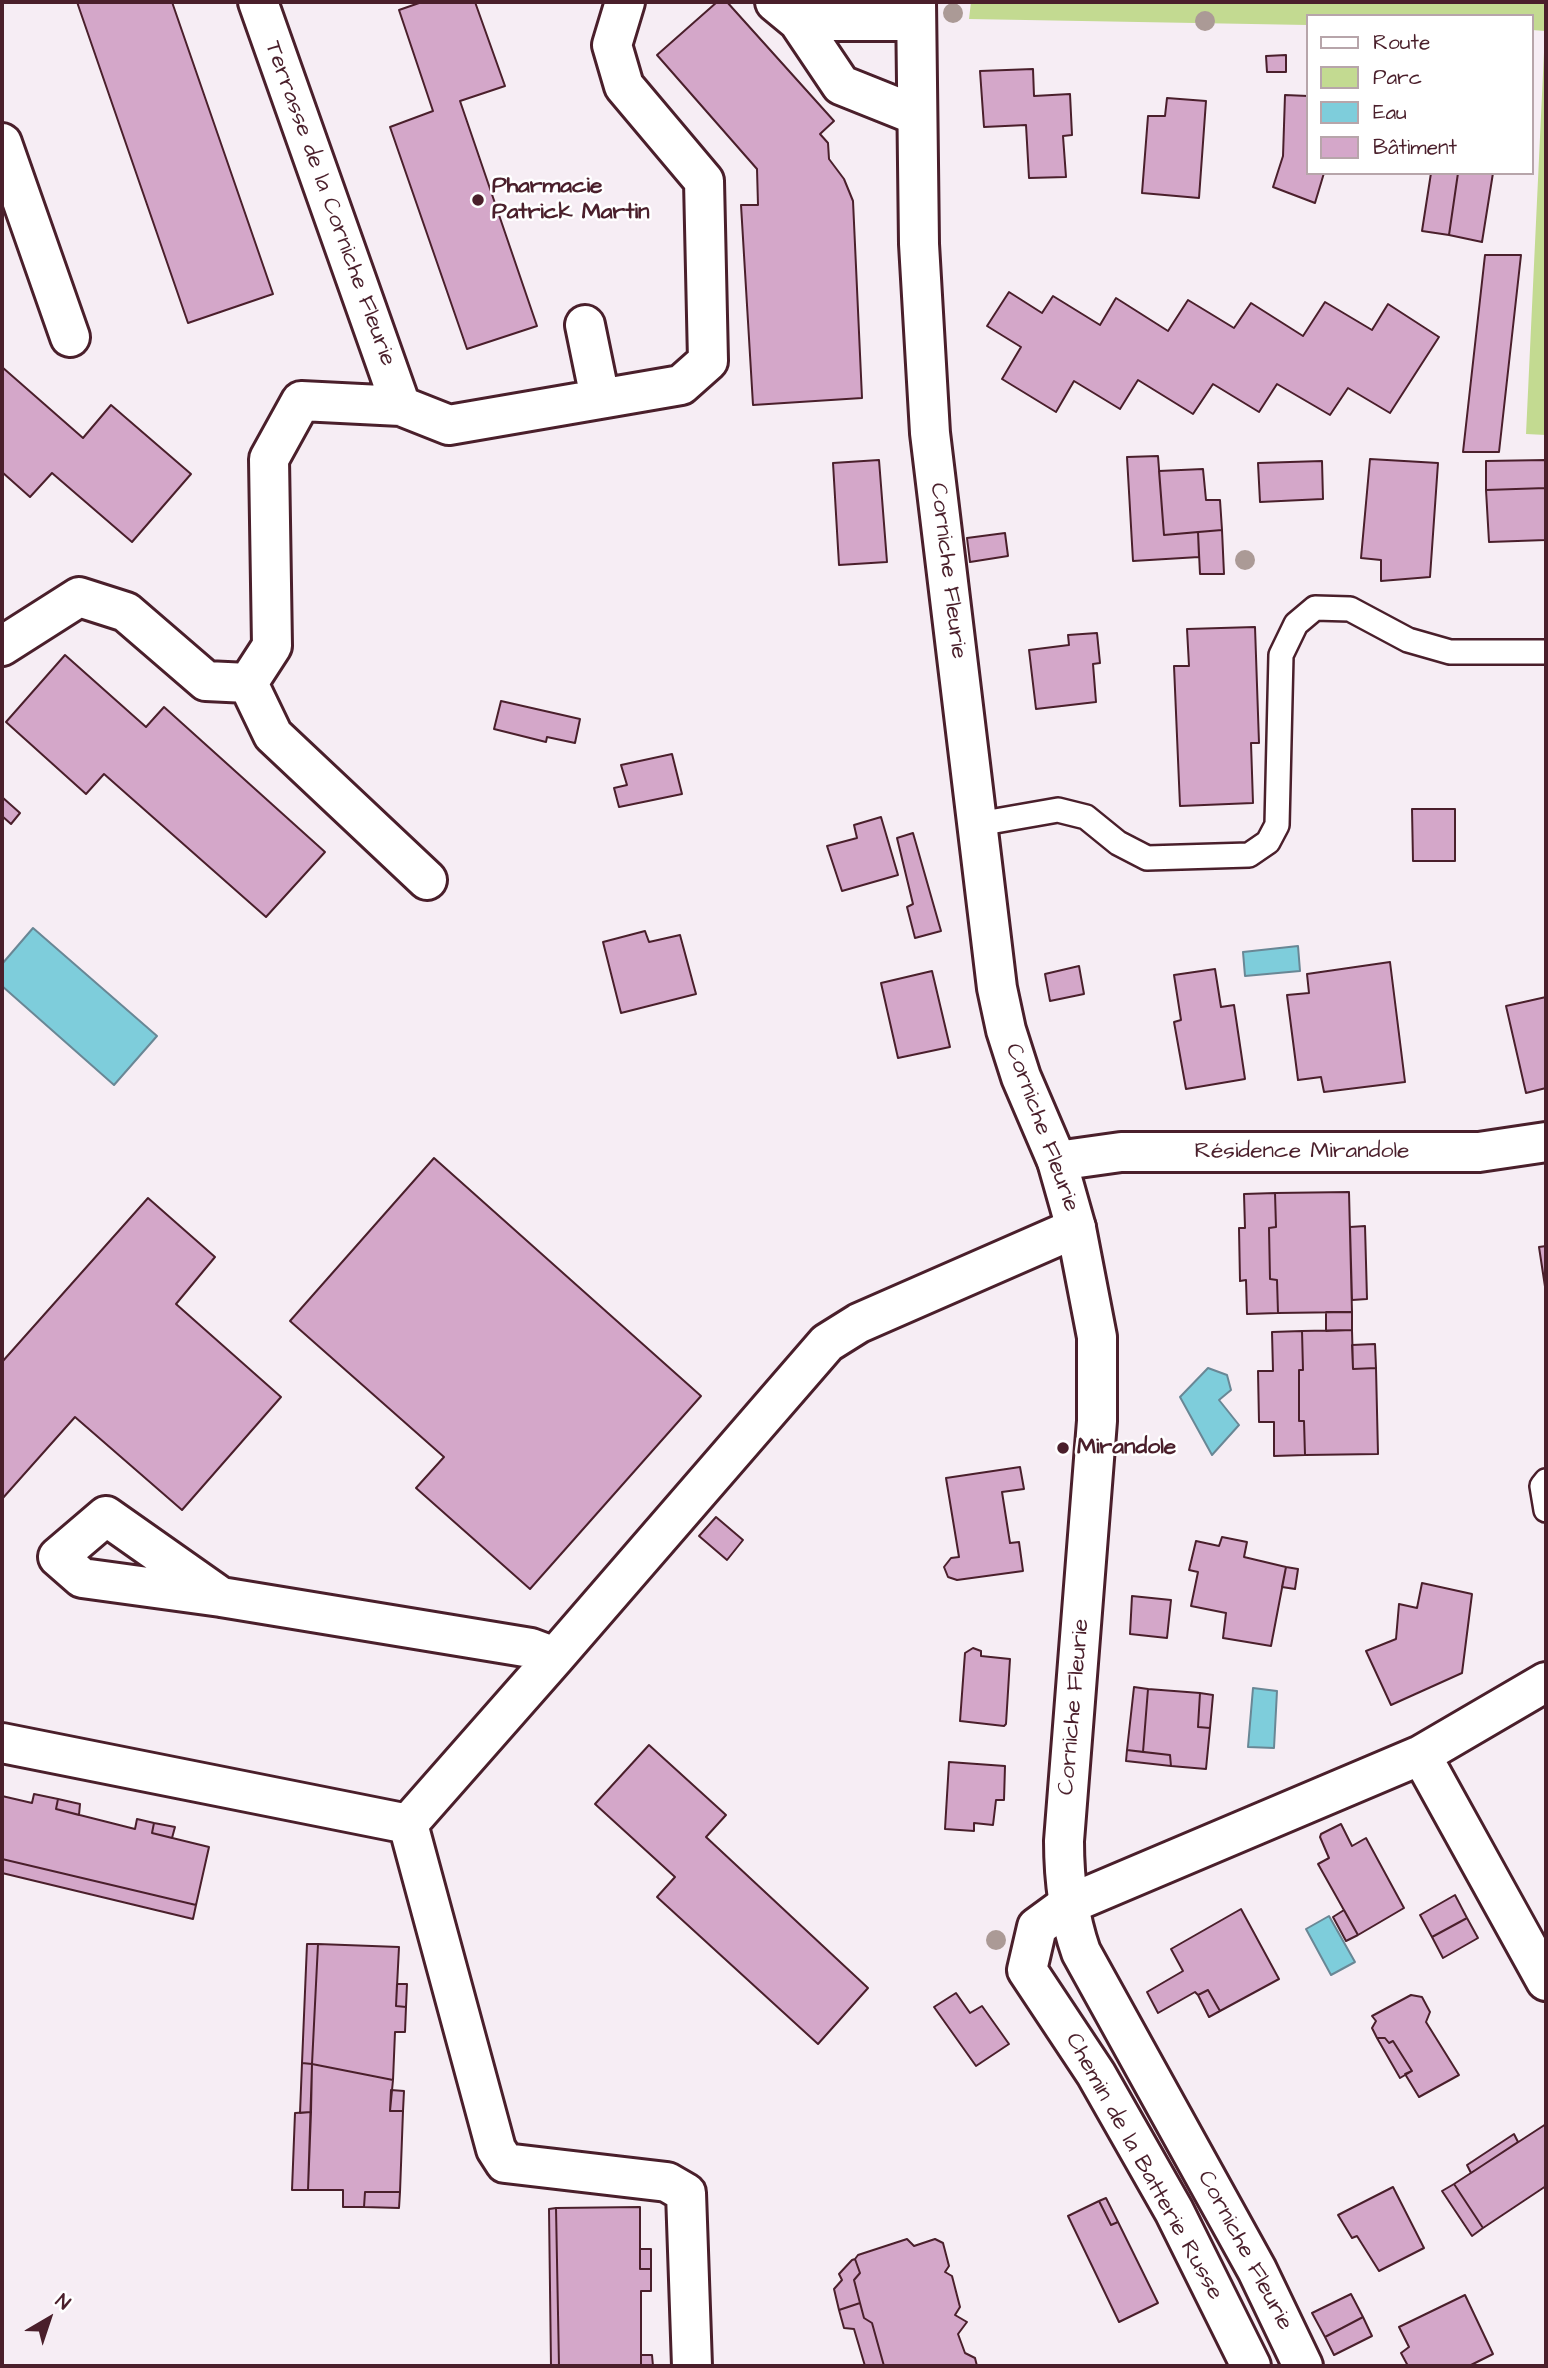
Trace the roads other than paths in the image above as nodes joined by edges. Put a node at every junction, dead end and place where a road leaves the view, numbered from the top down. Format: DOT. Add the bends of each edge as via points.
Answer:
graph roads {
  1 [pos="258,2"];
  2 [pos="625,2"];
  3 [pos="787,11"];
  4 [pos="915,11"];
  5 [pos="916,115"];
  6 [pos="2,143"];
  7 [pos="585,325"];
  8 [pos="70,337"];
  9 [pos="600,398"];
  10 [pos="401,406"];
  11 [pos="2,646"];
  12 [pos="1546,652"];
  13 [pos="247,682"];
  14 [pos="978,824"];
  15 [pos="427,880"];
  16 [pos="1546,1142"];
  17 [pos="1057,1161"];
  18 [pos="1076,1228"];
  19 [pos="1546,1481"];
  20 [pos="1546,1510"];
  21 [pos="221,1597"];
  22 [pos="555,1657"];
  23 [pos="1546,1682"];
  24 [pos="2,1743"];
  25 [pos="1421,1755"];
  26 [pos="408,1824"];
  27 [pos="1067,1905"];
  28 [pos="1546,1981"];
  29 [pos="692,2366"];
  30 [pos="1251,2366"];
  31 [pos="1303,2366"];
  1 -- 10 [label="street, Terrasse de la Corniche Fleurie"];
  2 -- 9 [label="street" via="612,46 624,86 704,181 708,360 681,385"];
  3 -- 4 [label="street"];
  3 -- 5 [label="street" via="841,85"];
  4 -- 5 [label="street, Corniche Fleurie"];
  5 -- 14 [label="street, Corniche Fleurie" via="930,433"];
  6 -- 8 [label="street"];
  7 -- 9 [label="street"];
  9 -- 10 [label="street" via="449,425"];
  10 -- 13 [label="street" via="301,401 269,458 272,646"];
  11 -- 13 [label="street" via="79,597 126,611 206,681"];
  12 -- 14 [label="lane" via="1450,652 1408,640 1350,609 1315,608 1296,624 1281,655 1277,825 1268,842 1249,855 1147,858 1118,843 1086,817 1058,810"];
  13 -- 15 [label="street" via="273,735"];
  14 -- 17 [label="street, Corniche Fleurie" via="1006,1030"];
  16 -- 17 [label="street, Résidence Mirandole" via="1479,1152 1121,1152"];
  17 -- 18 [label="street, Corniche Fleurie"];
  18 -- 22 [label="street" via="859,1323 827,1342"];
  18 -- 27 [label="street, Corniche Fleurie" via="1097,1337 1097,1421 1064,1842"];
  19 -- 20 [label="lane" via="1542,1486"];
  21 -- 22 [label="street" via="531,1648"];
  22 -- 26 [label="street"];
  23 -- 25 [label="street, Chemin de la Batterie Russe"];
  24 -- 26 [label="street"];
  25 -- 27 [label="street, Chemin de la Batterie Russe"];
  25 -- 28 [label="street"];
  26 -- 29 [label="street" via="496,2149 505,2163 667,2182 686,2193"];
  27 -- 30 [label="street, Chemin de la Batterie Russe" via="1037,1927 1027,1970 1096,2074 1168,2200"];
  27 -- 31 [label="street, Corniche Fleurie" via="1081,1952 1257,2270"];
}
